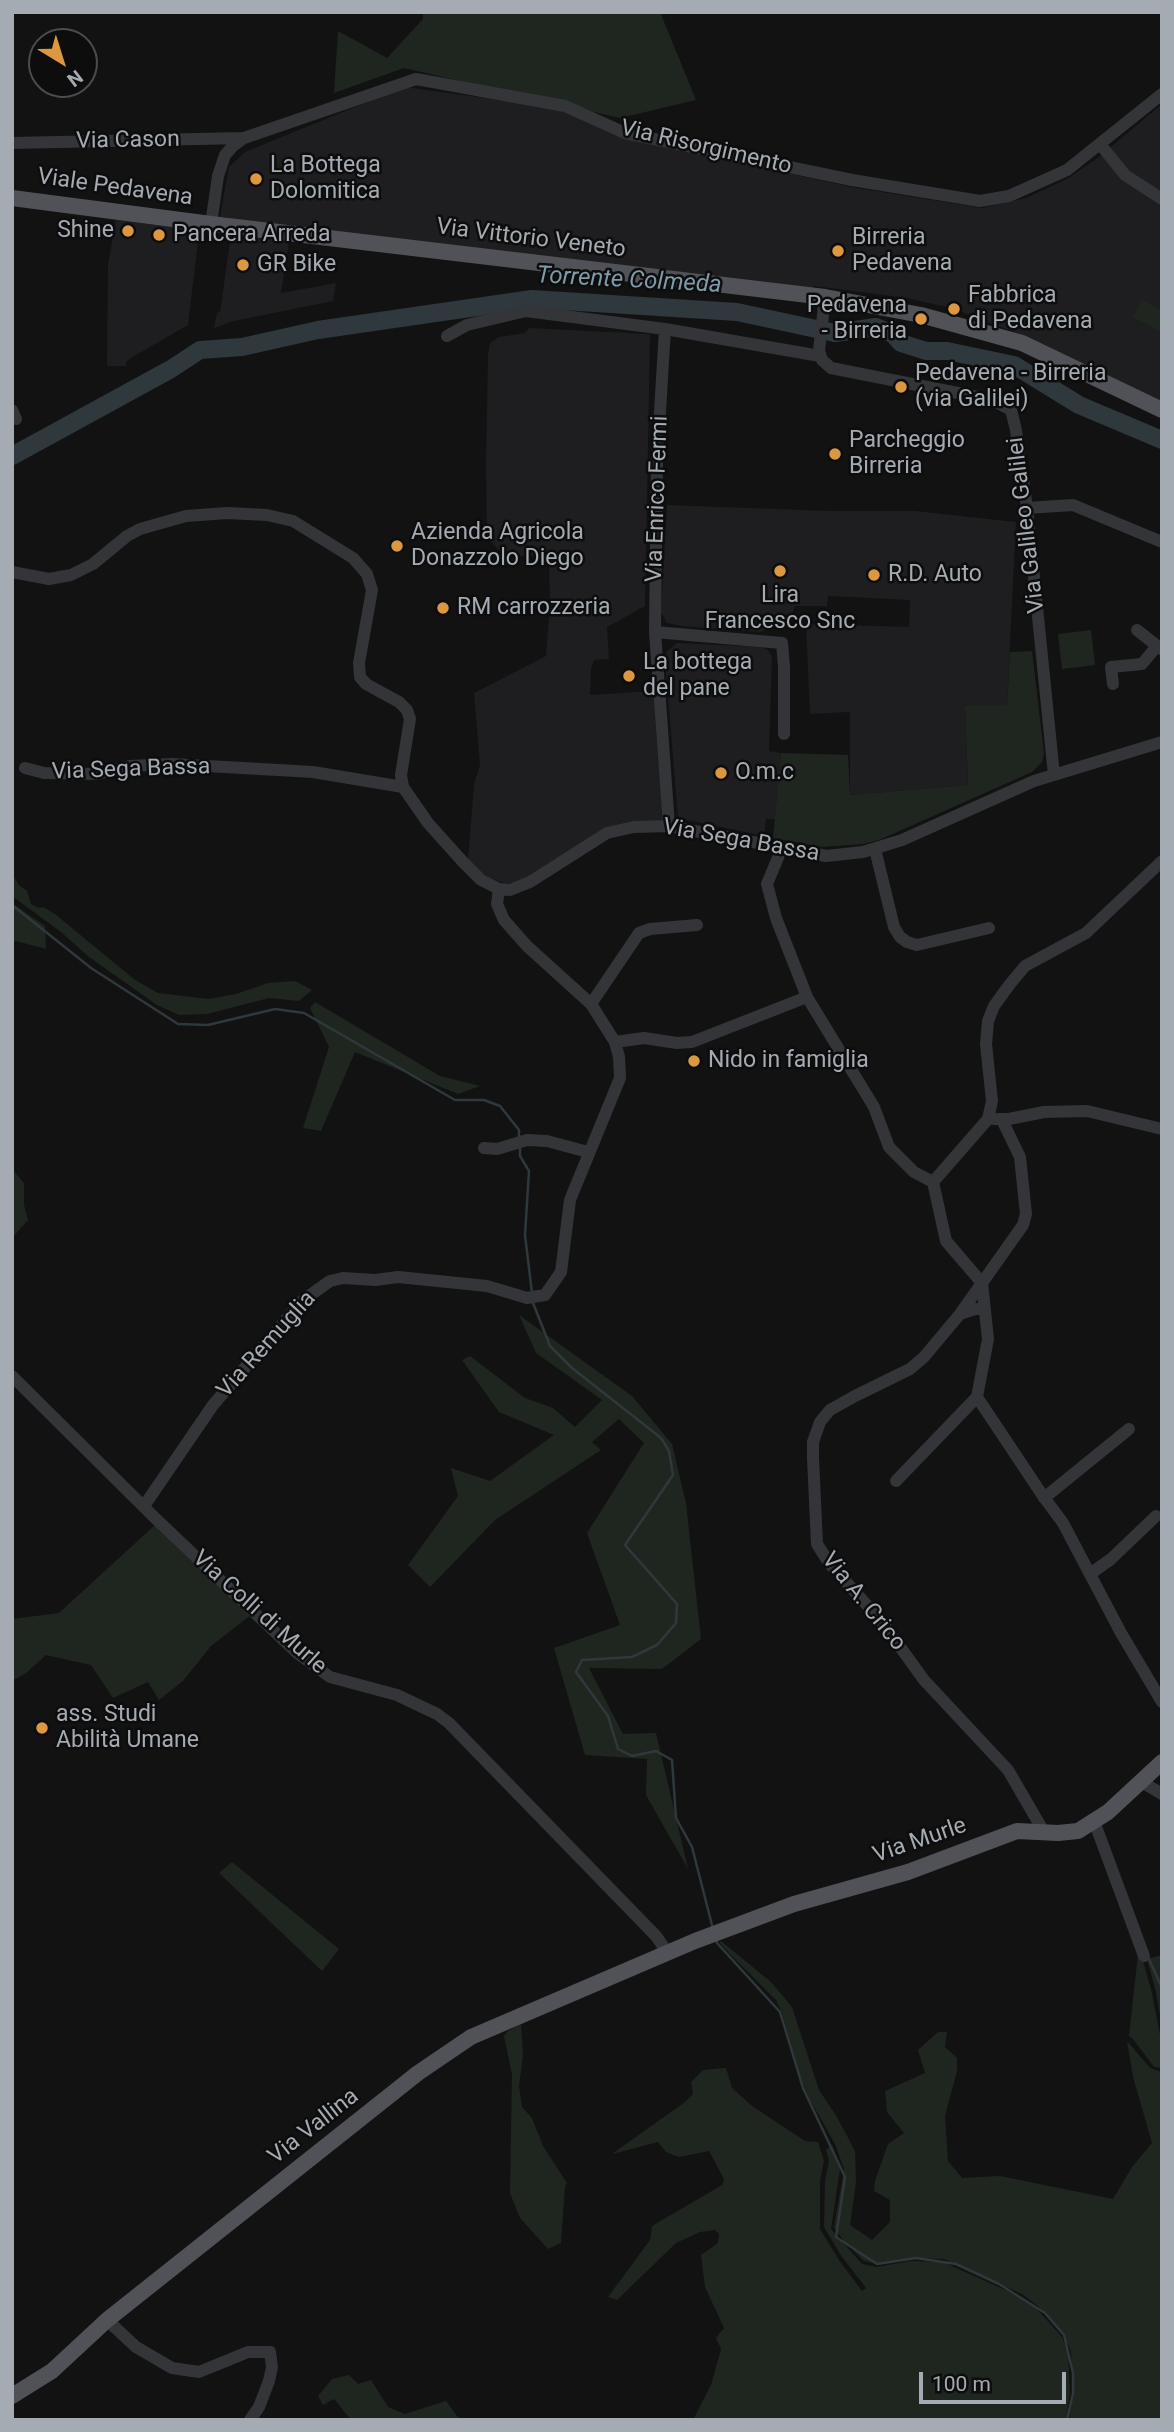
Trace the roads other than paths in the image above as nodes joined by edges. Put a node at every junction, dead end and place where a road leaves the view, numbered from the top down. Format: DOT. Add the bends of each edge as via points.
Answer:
graph roads {
  1 [pos="1162,94"];
  2 [pos="244,138"];
  3 [pos="12,143"];
  4 [pos="1100,144"];
  5 [pos="12,198"];
  6 [pos="1162,199"];
  7 [pos="211,224"];
  8 [pos="824,305"];
  9 [pos="665,329"];
  10 [pos="447,336"];
  11 [pos="819,352"];
  12 [pos="1162,410"];
  13 [pos="1027,508"];
  14 [pos="1162,541"];
  15 [pos="12,572"];
  16 [pos="1137,630"];
  17 [pos="655,632"];
  18 [pos="1160,647"];
  19 [pos="1113,684"];
  20 [pos="784,734"];
  21 [pos="1162,742"];
  22 [pos="25,768"];
  23 [pos="1054,775"];
  24 [pos="404,788"];
  25 [pos="669,826"];
  26 [pos="782,848"];
  27 [pos="875,849"];
  28 [pos="1162,861"];
  29 [pos="499,890"];
  30 [pos="697,925"];
  31 [pos="989,928"];
  32 [pos="807,997"];
  33 [pos="591,1004"];
  34 [pos="615,1042"];
  35 [pos="988,1119"];
  36 [pos="1002,1120"];
  37 [pos="1162,1129"];
  38 [pos="484,1148"];
  39 [pos="588,1152"];
  40 [pos="933,1182"];
  41 [pos="982,1283"];
  42 [pos="985,1309"];
  43 [pos="960,1314"];
  44 [pos="12,1376"];
  45 [pos="977,1397"];
  46 [pos="1129,1429"];
  47 [pos="896,1481"];
  48 [pos="1044,1498"];
  49 [pos="144,1506"];
  50 [pos="1156,1516"];
  51 [pos="1090,1574"];
  52 [pos="1162,1702"];
  53 [pos="1162,1762"];
  54 [pos="1140,1781"];
  55 [pos="1162,1794"];
  56 [pos="1094,1821"];
  57 [pos="1044,1832"];
  58 [pos="677,1948"];
  59 [pos="1144,1956"];
  60 [pos="107,2320"];
  61 [pos="12,2396"];
  62 [pos="250,2420"];
  1 -- 4 [label="street, Via Risorgimento"];
  2 -- 3 [label="street, Via Cason"];
  2 -- 4 [label="street, Via Risorgimento" via="416,79 565,106 625,133 980,201 1009,195 1068,170"];
  2 -- 7 [label="street" via="225,155"];
  4 -- 6 [label="street" via="1125,175"];
  5 -- 7 [label="main road, Viale Pedavena"];
  7 -- 8 [label="main road, Via Vittorio Veneto"];
  8 -- 11 [label="street"];
  8 -- 12 [label="main road, Via Vittorio Veneto" via="921,315 994,333"];
  9 -- 10 [label="street" via="526,311 467,325"];
  9 -- 11 [label="street"];
  9 -- 17 [label="street, Via Enrico Fermi" via="657,461"];
  11 -- 13 [label="street, Via Galileo Galilei" via="828,365 840,371 978,397 1007,407 1016,430"];
  13 -- 14 [label="street" via="1073,505"];
  13 -- 23 [label="street, Via Galileo Galilei"];
  15 -- 24 [label="street" via="48,579 71,575 93,565 127,536 186,516 267,514 293,521 353,558 370,579 372,598 359,673 366,684 399,702 409,714 401,775"];
  16 -- 18 [label="street"];
  17 -- 20 [label="street" via="782,643"];
  17 -- 25 [label="street, Via Enrico Fermi"];
  18 -- 19 [label="street" via="1142,664 1111,667"];
  21 -- 23 [label="street, Via Sega Bassa"];
  22 -- 24 [label="street, Via Sega Bassa" via="97,774 130,766 172,764 287,770"];
  23 -- 27 [label="street, Via Sega Bassa"];
  24 -- 29 [label="street" via="463,862"];
  25 -- 26 [label="street, Via Sega Bassa"];
  25 -- 29 [label="street, Via Sega Bassa" via="615,830 530,882"];
  26 -- 27 [label="street, Via Sega Bassa" via="826,856"];
  26 -- 32 [label="street" via="767,884"];
  27 -- 31 [label="street" via="894,927 907,942 917,945"];
  28 -- 35 [label="street" via="1086,933 1025,966 994,1006 986,1044 992,1101"];
  29 -- 33 [label="street, Via Remuglia" via="497,904 504,920"];
  30 -- 33 [label="street" via="639,933"];
  32 -- 34 [label="street" via="692,1042 644,1038"];
  32 -- 40 [label="street" via="874,1107 889,1147"];
  33 -- 34 [label="street, Via Remuglia"];
  34 -- 39 [label="street, Via Remuglia" via="620,1078"];
  35 -- 36 [label="street"];
  35 -- 40 [label="street"];
  36 -- 37 [label="street" via="1044,1112 1087,1111"];
  36 -- 41 [label="street, Via A. Crico" via="1020,1157 1026,1214"];
  38 -- 39 [label="street" via="527,1140"];
  39 -- 49 [label="street, Via Remuglia" via="570,1200 561,1272 550,1290 533,1297 487,1286 398,1277 330,1281 302,1301 213,1405"];
  40 -- 41 [label="street" via="946,1241"];
  41 -- 42 [label="street"];
  41 -- 43 [label="street, Via A. Crico"];
  42 -- 43 [label="street"];
  42 -- 45 [label="street" via="987,1348"];
  43 -- 57 [label="street, Via A. Crico" via="910,1369 838,1405 820,1422 813,1442 817,1545 924,1680 1008,1770"];
  44 -- 49 [label="street, Via Colli di Murle"];
  45 -- 47 [label="street"];
  45 -- 48 [label="street"];
  46 -- 48 [label="street"];
  48 -- 51 [label="street" via="1063,1522"];
  49 -- 58 [label="street, Via Colli di Murle" via="277,1636 324,1673 397,1695 449,1723 667,1952"];
  50 -- 51 [label="street"];
  51 -- 52 [label="street"];
  53 -- 54 [label="main road, Via Murle"];
  54 -- 55 [label="street"];
  54 -- 56 [label="main road, Via Murle"];
  56 -- 57 [label="main road, Via Murle" via="1078,1831"];
  56 -- 59 [label="street"];
  57 -- 58 [label="main road, Via Murle" via="1017,1830 908,1872 794,1904"];
  58 -- 60 [label="main road, Via Vallina" via="446,2052"];
  60 -- 61 [label="main road, Via Vallina" via="52,2371"];
  60 -- 62 [label="street" via="136,2347 172,2368 199,2372 248,2351 270,2352 269,2381"];
}
